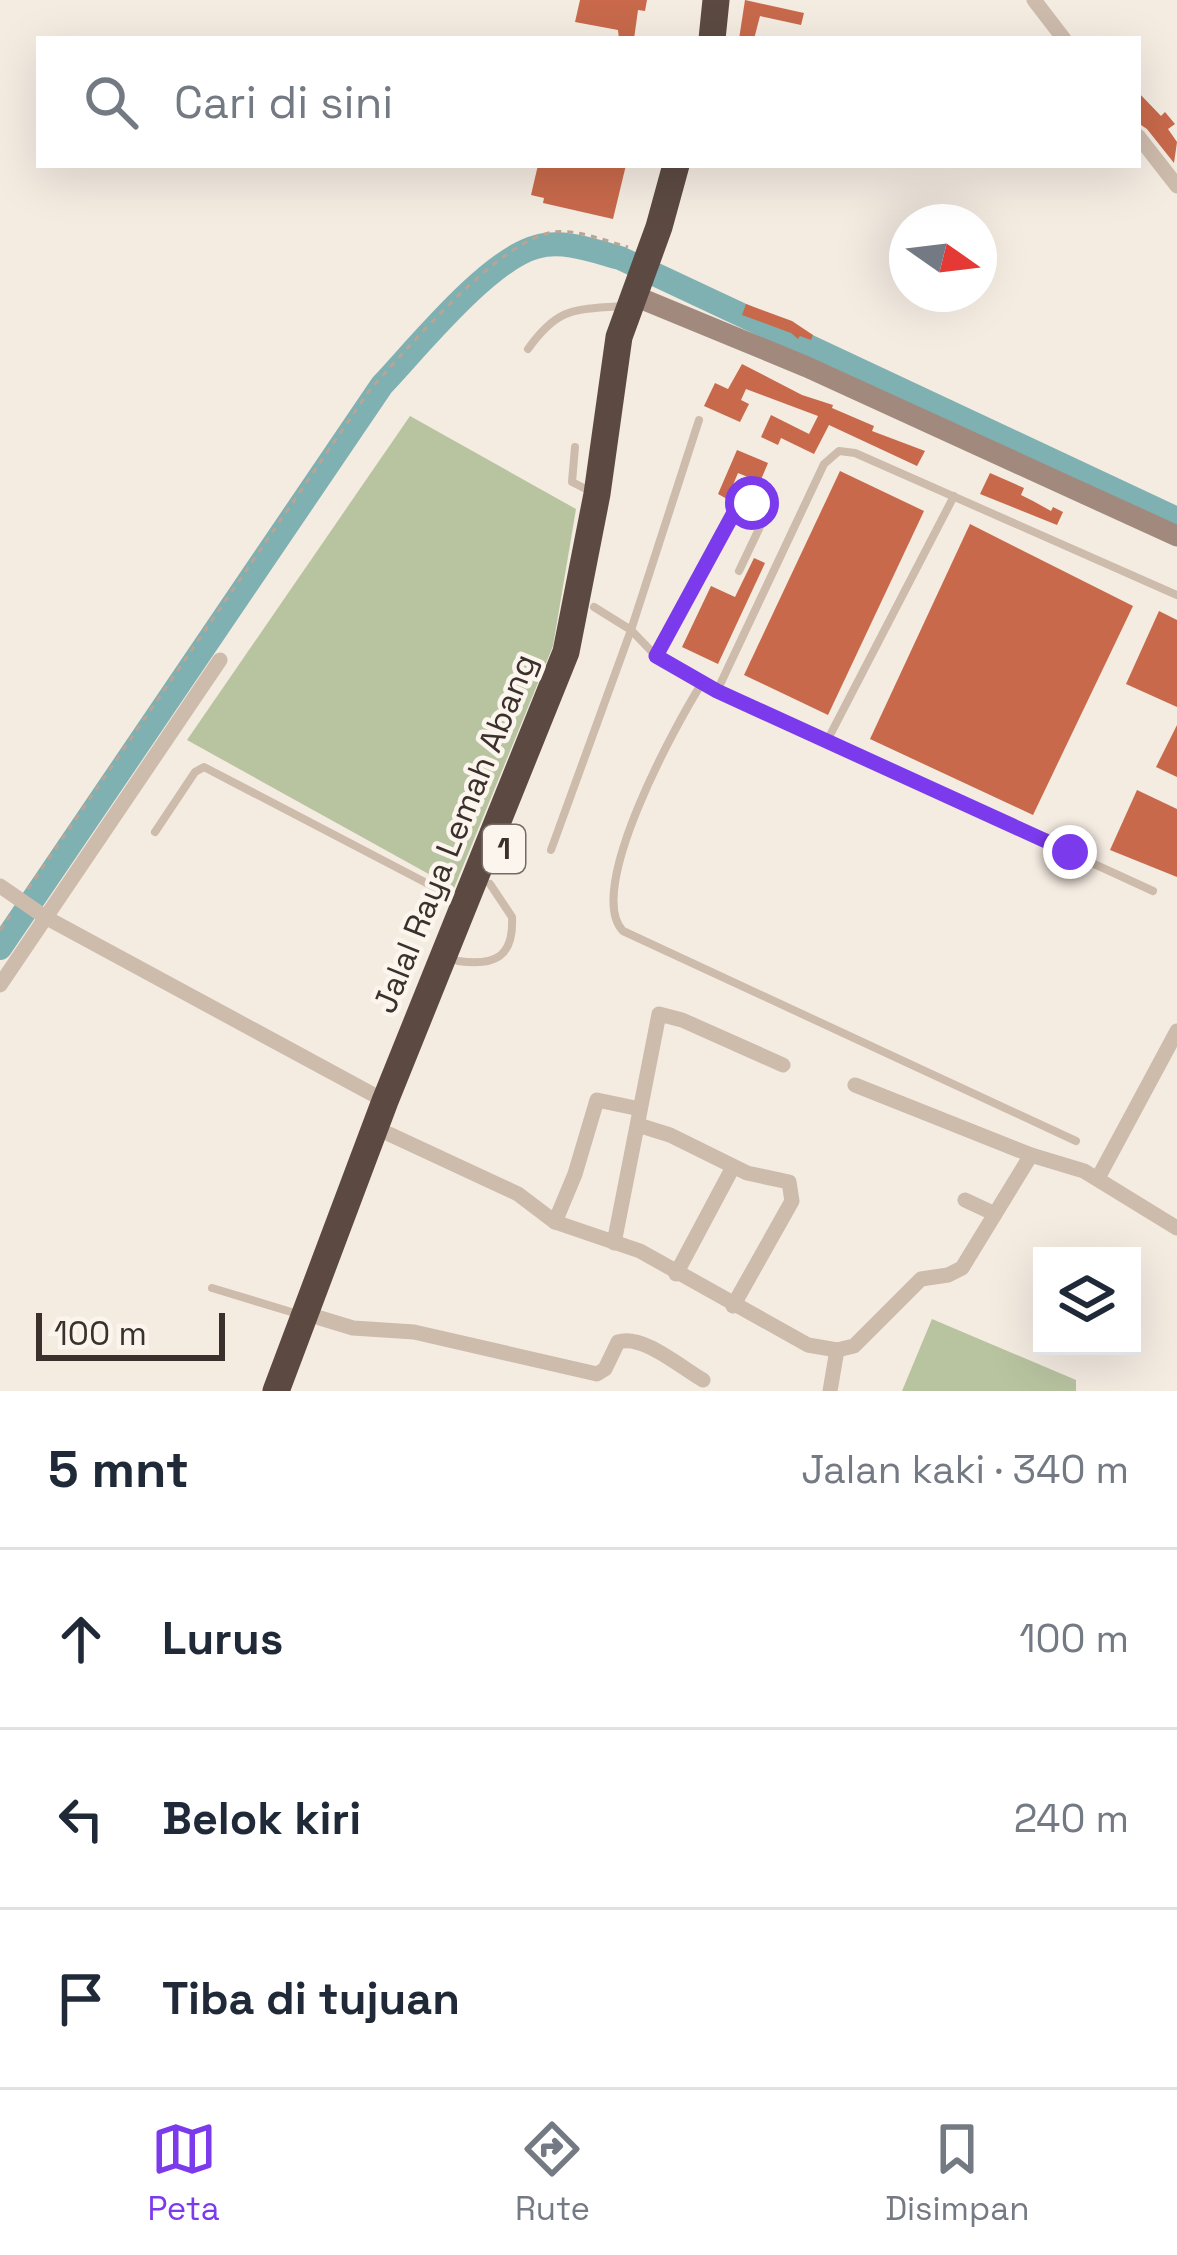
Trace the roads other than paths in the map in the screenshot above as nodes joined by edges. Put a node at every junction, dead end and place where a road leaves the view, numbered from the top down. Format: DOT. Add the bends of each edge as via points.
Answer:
graph roads {
  1 [pos="702,0"];
  2 [pos="716,0"];
  3 [pos="1034,0"];
  4 [pos="699,36"];
  5 [pos="712,36"];
  6 [pos="1062,36"];
  7 [pos="1141,140"];
  8 [pos="675,168"];
  9 [pos="689,168"];
  10 [pos="1177,186"];
  11 [pos="643,279"];
  12 [pos="528,350"];
  13 [pos="699,420"];
  14 [pos="575,447"];
  15 [pos="597,494"];
  16 [pos="954,496"];
  17 [pos="1177,536"];
  18 [pos="740,571"];
  19 [pos="1177,596"];
  20 [pos="594,607"];
  21 [pos="631,630"];
  22 [pos="656,656"];
  23 [pos="220,660"];
  24 [pos="702,683"];
  25 [pos="717,691"];
  26 [pos="828,740"];
  27 [pos="155,832"];
  28 [pos="551,850"];
  29 [pos="490,884"];
  30 [pos="0,886"];
  31 [pos="1153,892"];
  32 [pos="465,904"];
  33 [pos="31,908"];
  34 [pos="458,961"];
  35 [pos="0,985"];
  36 [pos="1177,1030"];
  37 [pos="783,1065"];
  38 [pos="855,1085"];
  39 [pos="385,1101"];
  40 [pos="639,1117"];
  41 [pos="389,1134"];
  42 [pos="1076,1141"];
  43 [pos="1031,1154"];
  44 [pos="734,1167"];
  45 [pos="1098,1178"];
  46 [pos="965,1200"];
  47 [pos="995,1214"];
  48 [pos="555,1222"];
  49 [pos="1177,1228"];
  50 [pos="614,1243"];
  51 [pos="676,1274"];
  52 [pos="212,1288"];
  53 [pos="734,1306"];
  54 [pos="312,1317"];
  55 [pos="836,1350"];
  56 [pos="703,1380"];
  57 [pos="276,1391"];
  58 [pos="292,1391"];
  59 [pos="830,1391"];
  1 -- 4 [label="highway"];
  2 -- 5 [label="highway"];
  3 -- 6 [label="street"];
  7 -- 10 [label="street"];
  8 -- 11 [label="highway, 1"];
  9 -- 11 [label="highway, 1"];
  11 -- 12 [label="lane" via="560,314"];
  11 -- 15 [label="highway, Jalal Raya Lemah Abang / 1" via="613,373"];
  11 -- 17 [label="street" via="807,367"];
  11 -- 20 [label="highway, Jalal Raya Lemah Abang / 1"];
  13 -- 21 [label="lane"];
  14 -- 15 [label="lane" via="572,482"];
  15 -- 32 [label="highway, Jalal Raya Lemah Abang / 1" via="566,652"];
  16 -- 19 [label="lane"];
  16 -- 25 [label="lane" via="855,453 831,456"];
  16 -- 26 [label="lane"];
  18 -- 22 [label="lane" via="766,512 759,504 737,507"];
  20 -- 21 [label="lane"];
  20 -- 29 [label="highway, Jalal Raya Lemah Abang / 1"];
  21 -- 22 [label="lane"];
  21 -- 28 [label="lane"];
  22 -- 24 [label="lane"];
  23 -- 33 [label="street"];
  24 -- 25 [label="lane"];
  24 -- 42 [label="lane" via="643,792 617,879 615,923"];
  25 -- 26 [label="lane"];
  26 -- 31 [label="lane"];
  27 -- 32 [label="lane" via="204,767"];
  29 -- 34 [label="highway, Jalal Raya Lemah Abang / 1"];
  29 -- 34 [label="lane" via="512,917 508,942 495,962"];
  30 -- 33 [label="street"];
  32 -- 39 [label="highway, Jalal Raya Lemah Abang / 1"];
  33 -- 35 [label="street"];
  33 -- 39 [label="street"];
  34 -- 41 [label="highway, Jalal Raya Lemah Abang / 1"];
  36 -- 45 [label="street"];
  37 -- 40 [label="street" via="660,1013"];
  38 -- 43 [label="street"];
  39 -- 54 [label="highway, Jalal Raya Lemah Abang / 1"];
  40 -- 44 [label="street"];
  40 -- 48 [label="street" via="597,1100"];
  40 -- 50 [label="street"];
  41 -- 48 [label="street" via="518,1194"];
  41 -- 54 [label="highway, Jalal Raya Lemah Abang / 1"];
  43 -- 45 [label="street"];
  43 -- 47 [label="street"];
  44 -- 51 [label="street"];
  44 -- 53 [label="street" via="788,1182 793,1194"];
  45 -- 49 [label="street"];
  46 -- 47 [label="street"];
  47 -- 55 [label="street" via="962,1268 921,1279 854,1346"];
  48 -- 50 [label="street"];
  50 -- 51 [label="street"];
  51 -- 53 [label="street"];
  52 -- 54 [label="lane"];
  53 -- 55 [label="street" via="808,1345"];
  54 -- 56 [label="street" via="597,1373 627,1339"];
  54 -- 57 [label="highway, Jalal Raya Lemah Abang / 1"];
  54 -- 58 [label="highway, Jalal Raya Lemah Abang / 1"];
  55 -- 59 [label="street"];
}
